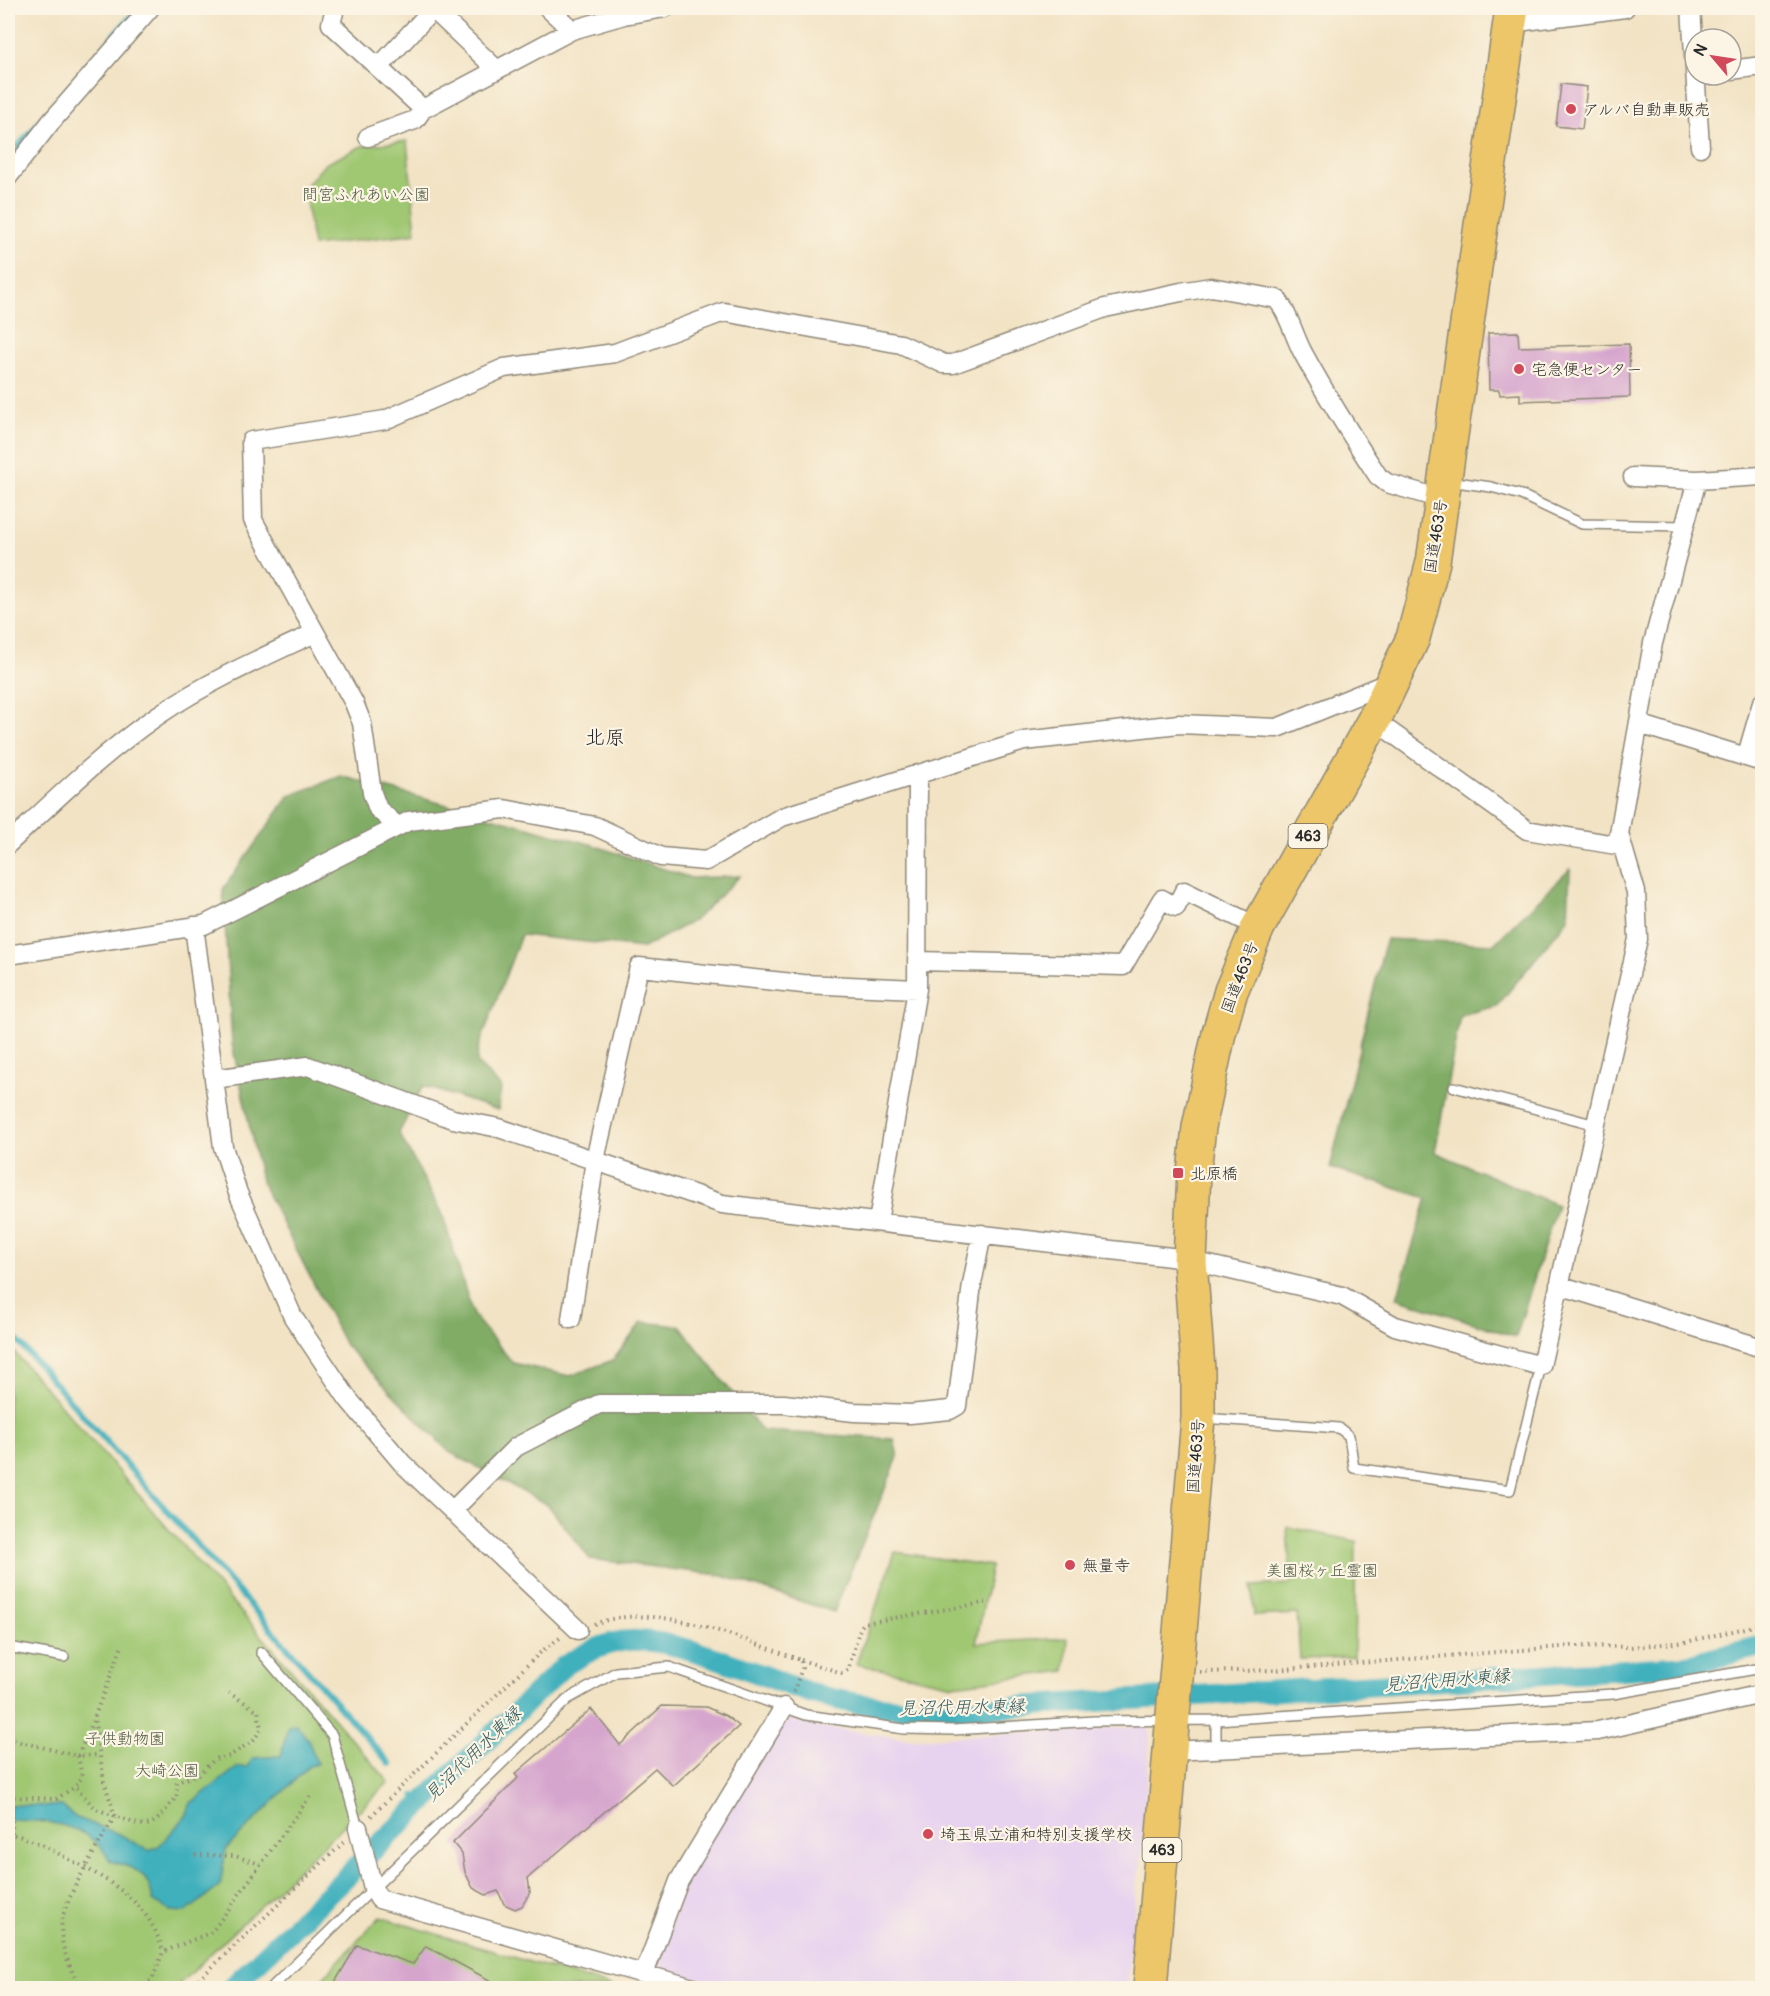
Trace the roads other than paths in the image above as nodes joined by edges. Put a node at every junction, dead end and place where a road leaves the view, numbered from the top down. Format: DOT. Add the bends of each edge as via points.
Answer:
graph roads {
  1 [pos="150,8"];
  2 [pos="335,8"];
  3 [pos="433,8"];
  4 [pos="548,8"];
  5 [pos="660,8"];
  6 [pos="665,8"];
  7 [pos="1625,8"];
  8 [pos="1691,8"];
  9 [pos="1511,15"];
  10 [pos="1692,27"];
  11 [pos="572,30"];
  12 [pos="380,66"];
  13 [pos="1762,66"];
  14 [pos="495,68"];
  15 [pos="1743,68"];
  16 [pos="1695,87"];
  17 [pos="423,109"];
  18 [pos="368,137"];
  19 [pos="1700,147"];
  20 [pos="8,177"];
  21 [pos="1762,476"];
  22 [pos="1632,477"];
  23 [pos="1697,480"];
  24 [pos="1443,490"];
  25 [pos="1684,526"];
  26 [pos="315,633"];
  27 [pos="1394,680"];
  28 [pos="1762,704"];
  29 [pos="1374,720"];
  30 [pos="1638,724"];
  31 [pos="1755,758"];
  32 [pos="918,774"];
  33 [pos="396,825"];
  34 [pos="8,843"];
  35 [pos="1622,846"];
  36 [pos="194,926"];
  37 [pos="1258,927"];
  38 [pos="8,955"];
  39 [pos="917,961"];
  40 [pos="917,989"];
  41 [pos="214,1079"];
  42 [pos="1454,1087"];
  43 [pos="1596,1125"];
  44 [pos="595,1160"];
  45 [pos="878,1222"];
  46 [pos="982,1234"];
  47 [pos="1191,1261"];
  48 [pos="1559,1285"];
  49 [pos="571,1319"];
  50 [pos="1762,1348"];
  51 [pos="1541,1366"];
  52 [pos="1198,1418"];
  53 [pos="452,1511"];
  54 [pos="578,1630"];
  55 [pos="8,1647"];
  56 [pos="261,1652"];
  57 [pos="64,1657"];
  58 [pos="1762,1668"];
  59 [pos="1762,1694"];
  60 [pos="787,1704"];
  61 [pos="1216,1720"];
  62 [pos="1172,1728"];
  63 [pos="1216,1749"];
  64 [pos="358,1828"];
  65 [pos="373,1888"];
  66 [pos="644,1974"];
  67 [pos="271,1989"];
  68 [pos="693,1989"];
  69 [pos="1150,1989"];
  1 -- 20 [label="street"];
  2 -- 12 [label="street" via="331,24"];
  3 -- 12 [label="street"];
  3 -- 14 [label="street"];
  4 -- 11 [label="street"];
  5 -- 6 [label="street"];
  5 -- 11 [label="street"];
  7 -- 9 [label="street"];
  8 -- 10 [label="street"];
  9 -- 24 [label="highway, 国道463号 / 463"];
  11 -- 14 [label="street"];
  12 -- 17 [label="street"];
  13 -- 15 [label="street"];
  14 -- 17 [label="street"];
  16 -- 19 [label="street"];
  17 -- 18 [label="street" via="415,120"];
  21 -- 23 [label="street"];
  22 -- 23 [label="street"];
  23 -- 25 [label="street"];
  24 -- 25 [label="lane" via="1491,487 1521,495 1582,524"];
  24 -- 26 [label="street" via="1387,483 1378,476 1332,406 1277,299 1211,286 1181,292 1105,308 952,364 901,344 724,312 615,353 504,368 385,420 251,441 253,520"];
  24 -- 27 [label="highway, 国道463号 / 463" via="1433,562 1413,638"];
  25 -- 30 [label="street" via="1653,643"];
  26 -- 33 [label="street" via="362,723 372,794 378,808"];
  26 -- 34 [label="street" via="226,675 158,715 94,763"];
  27 -- 29 [label="highway, 国道463号 / 463"];
  27 -- 32 [label="street" via="1277,728 1179,724 1024,741"];
  28 -- 31 [label="street"];
  29 -- 35 [label="street" via="1527,830"];
  29 -- 37 [label="highway, 国道463号 / 463"];
  30 -- 31 [label="street"];
  30 -- 35 [label="street" via="1619,834"];
  32 -- 33 [label="street" via="782,817 706,861 661,857 596,826 504,809"];
  32 -- 39 [label="street"];
  33 -- 36 [label="street" via="204,925"];
  35 -- 43 [label="street" via="1636,892 1638,939"];
  36 -- 38 [label="street"];
  36 -- 41 [label="street"];
  37 -- 39 [label="street" via="1184,891 1176,907 1162,900 1123,966"];
  37 -- 47 [label="highway, 国道463号 / 463" via="1231,991 1199,1127"];
  39 -- 40 [label="street"];
  40 -- 44 [label="street" via="803,984 639,967"];
  40 -- 45 [label="street"];
  41 -- 44 [label="street" via="308,1066 453,1119 499,1128"];
  41 -- 53 [label="street" via="223,1147 238,1193 293,1317 348,1399 402,1463"];
  42 -- 43 [label="lane"];
  43 -- 48 [label="street"];
  44 -- 45 [label="street" via="722,1204"];
  44 -- 49 [label="street"];
  45 -- 46 [label="street"];
  46 -- 47 [label="street"];
  46 -- 53 [label="street" via="957,1406 950,1410 910,1414 784,1404 599,1404 516,1447"];
  47 -- 51 [label="street" via="1342,1296 1395,1326"];
  47 -- 52 [label="highway, 国道463号 / 463"];
  48 -- 50 [label="street"];
  48 -- 51 [label="street"];
  51 -- 52 [label="lane" via="1510,1490 1354,1468 1349,1436 1339,1428"];
  52 -- 62 [label="highway, 国道463号 / 463" via="1185,1674"];
  53 -- 54 [label="street"];
  55 -- 57 [label="lane"];
  56 -- 64 [label="lane" via="332,1735"];
  58 -- 61 [label="lane" via="1613,1694"];
  59 -- 63 [label="street" via="1598,1731"];
  60 -- 62 [label="lane" via="806,1715 904,1729 954,1730 1094,1721"];
  60 -- 65 [label="lane" via="669,1667 616,1672 568,1699"];
  60 -- 66 [label="street" via="679,1881"];
  61 -- 62 [label="lane"];
  61 -- 63 [label="lane"];
  62 -- 63 [label="street"];
  62 -- 69 [label="highway, 国道463号 / 463"];
  64 -- 65 [label="street"];
  65 -- 66 [label="street" via="379,1899"];
  65 -- 67 [label="lane"];
  66 -- 68 [label="street"];
}
